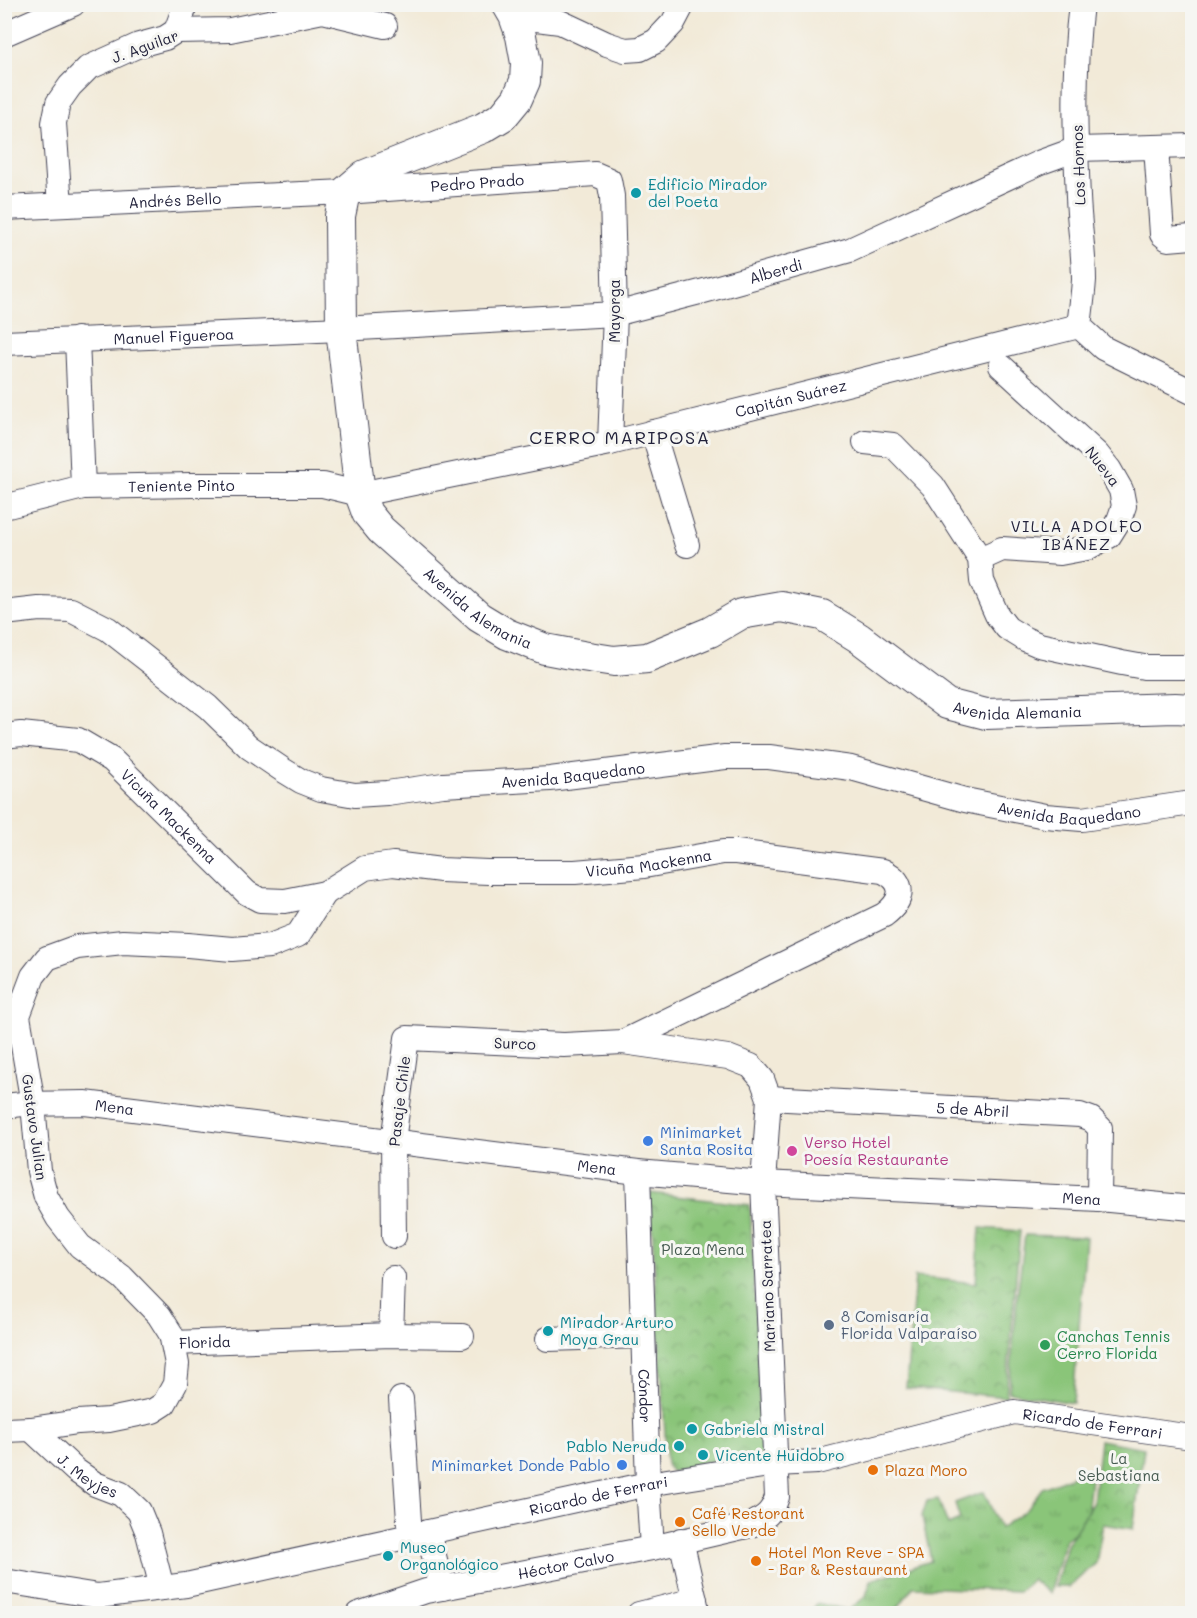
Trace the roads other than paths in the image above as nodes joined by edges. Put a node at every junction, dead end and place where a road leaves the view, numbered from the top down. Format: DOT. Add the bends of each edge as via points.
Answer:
graph roads {
  1 [pos="73,4"];
  2 [pos="181,4"];
  3 [pos="683,4"];
  4 [pos="1081,4"];
  5 [pos="511,10"];
  6 [pos="385,26"];
  7 [pos="176,32"];
  8 [pos="4,34"];
  9 [pos="1192,146"];
  10 [pos="1156,147"];
  11 [pos="1077,149"];
  12 [pos="609,180"];
  13 [pos="345,192"];
  14 [pos="60,205"];
  15 [pos="4,208"];
  16 [pos="1192,237"];
  17 [pos="615,314"];
  18 [pos="1079,326"];
  19 [pos="341,329"];
  20 [pos="77,339"];
  21 [pos="4,343"];
  22 [pos="1001,366"];
  23 [pos="1192,392"];
  24 [pos="653,432"];
  25 [pos="865,442"];
  26 [pos="609,443"];
  27 [pos="83,488"];
  28 [pos="360,494"];
  29 [pos="4,507"];
  30 [pos="687,545"];
  31 [pos="980,559"];
  32 [pos="4,613"];
  33 [pos="1186,667"];
  34 [pos="1184,709"];
  35 [pos="4,736"];
  36 [pos="1192,803"];
  37 [pos="325,893"];
  38 [pos="407,1038"];
  39 [pos="623,1042"];
  40 [pos="769,1098"];
  41 [pos="33,1104"];
  42 [pos="4,1106"];
  43 [pos="393,1141"];
  44 [pos="638,1172"];
  45 [pos="763,1183"];
  46 [pos="1100,1199"];
  47 [pos="1192,1208"];
  48 [pos="394,1236"];
  49 [pos="393,1278"];
  50 [pos="391,1335"];
  51 [pos="462,1336"];
  52 [pos="643,1336"];
  53 [pos="548,1339"];
  54 [pos="173,1343"];
  55 [pos="401,1399"];
  56 [pos="31,1429"];
  57 [pos="4,1430"];
  58 [pos="1192,1437"];
  59 [pos="775,1464"];
  60 [pos="648,1484"];
  61 [pos="773,1510"];
  62 [pos="419,1534"];
  63 [pos="681,1540"];
  64 [pos="652,1548"];
  65 [pos="4,1581"];
  66 [pos="162,1588"];
  67 [pos="442,1588"];
  68 [pos="697,1607"];
  69 [pos="357,1614"];
  70 [pos="639,1614"];
  1 -- 8 [label="street"];
  2 -- 7 [label="street" via="183,12"];
  3 -- 5 [label="street" via="656,42 625,50 560,22"];
  4 -- 11 [label="street, Los Hornos" via="1075,82"];
  5 -- 13 [label="main road" via="521,36 525,81 503,116 483,128 365,175"];
  6 -- 7 [label="street, J. Aguilar" via="323,11 230,30"];
  7 -- 14 [label="street, J. Aguilar" via="88,68 58,103 54,123"];
  9 -- 10 [label="street, Alberdi"];
  10 -- 11 [label="street, Alberdi"];
  10 -- 16 [label="street" via="1162,234 1168,239"];
  11 -- 17 [label="street, Alberdi" via="850,250"];
  11 -- 18 [label="street, Los Hornos" via="1084,278"];
  12 -- 13 [label="street, Pedro Prado" via="595,174"];
  12 -- 17 [label="street, Mayorga"];
  13 -- 14 [label="street, Andrés Bello"];
  13 -- 19 [label="main road, Avenida Alemania" via="340,216"];
  14 -- 15 [label="street, Andrés Bello"];
  17 -- 19 [label="street, Alberdi"];
  17 -- 26 [label="street, Mayorga"];
  18 -- 23 [label="street" via="1103,348"];
  18 -- 24 [label="street, Capitán Suárez"];
  19 -- 20 [label="street, Manuel Figueroa"];
  19 -- 28 [label="main road, Avenida Alemania"];
  20 -- 21 [label="street, Manuel Figueroa"];
  20 -- 27 [label="street"];
  22 -- 31 [label="street, Nueva" via="1097,454 1122,490 1124,506 1110,536 1087,548 1060,553 1002,549"];
  24 -- 26 [label="street, Capitán Suárez"];
  24 -- 30 [label="street"];
  25 -- 31 [label="street" via="893,445 933,486"];
  26 -- 28 [label="street, Capitán Suárez"];
  27 -- 28 [label="street, Teniente Pinto" via="322,485"];
  27 -- 29 [label="street, Teniente Pinto"];
  28 -- 34 [label="main road, Avenida Alemania" via="367,513 381,530 479,617 507,634 545,649 614,661 647,658 710,632 741,614 782,607 822,615 947,704 986,714"];
  31 -- 33 [label="street" via="982,581 998,615 1007,628 1025,639 1144,667"];
  32 -- 36 [label="street, Avenida Baquedano" via="71,610 108,629 208,707 249,747 301,781 355,795 550,779 725,757 769,757 851,768 966,800 1045,816 1082,819"];
  33 -- 34 [label="street" via="1173,686 1173,699"];
  35 -- 37 [label="street, Vicuña Mackenna" via="78,740 112,760 247,893 260,900 285,901"];
  37 -- 39 [label="street, Vicuña Mackenna" via="365,868 393,864 441,870 575,872 644,866 723,852 883,871 894,876 899,885 898,896 894,907 884,915"];
  37 -- 41 [label="street, Gustavo Julian" via="298,935 270,946 232,950 123,942 76,947 47,958 33,976 18,1016"];
  38 -- 39 [label="street, Surco" via="564,1045"];
  38 -- 43 [label="street, Pasaje Chile"];
  39 -- 40 [label="street" via="728,1057 751,1066 762,1079"];
  40 -- 45 [label="street, Mariano Sarratea"];
  40 -- 46 [label="street, 5 de Abril" via="1080,1115 1100,1128"];
  41 -- 42 [label="street, Mena"];
  41 -- 43 [label="street, Mena" via="85,1103"];
  41 -- 54 [label="street, Gustavo Julian" via="39,1171 46,1197 58,1218 80,1246 122,1277 159,1315"];
  43 -- 44 [label="street, Mena"];
  43 -- 48 [label="street, Pasaje Chile"];
  44 -- 45 [label="street, Mena"];
  44 -- 52 [label="street, Cóndor"];
  45 -- 46 [label="street, Mena"];
  45 -- 59 [label="street, Mariano Sarratea"];
  46 -- 47 [label="street, Mena"];
  49 -- 50 [label="street"];
  50 -- 51 [label="street, Florida"];
  50 -- 54 [label="street, Florida"];
  52 -- 53 [label="street"];
  52 -- 60 [label="street, Cóndor"];
  54 -- 56 [label="street, Florida" via="175,1384 164,1404 153,1411"];
  55 -- 62 [label="street"];
  56 -- 57 [label="street, Florida"];
  56 -- 66 [label="street, J. Meyjes" via="75,1470 95,1484 121,1494 139,1511"];
  58 -- 59 [label="street, Ricardo de Ferrari" via="1014,1412 817,1462"];
  59 -- 60 [label="street, Ricardo de Ferrari"];
  59 -- 61 [label="street, Mariano Sarratea" via="777,1497"];
  60 -- 62 [label="street, Ricardo de Ferrari"];
  60 -- 64 [label="street, Cóndor"];
  61 -- 63 [label="street, Héctor Calvo" via="751,1525"];
  62 -- 66 [label="street, Ricardo de Ferrari"];
  62 -- 67 [label="street"];
  63 -- 64 [label="street, Héctor Calvo"];
  63 -- 68 [label="street"];
  64 -- 67 [label="street, Héctor Calvo"];
  65 -- 66 [label="street, Ricardo de Ferrari" via="98,1596"];
  67 -- 69 [label="street, Héctor Calvo"];
  68 -- 70 [label="street"];
}
